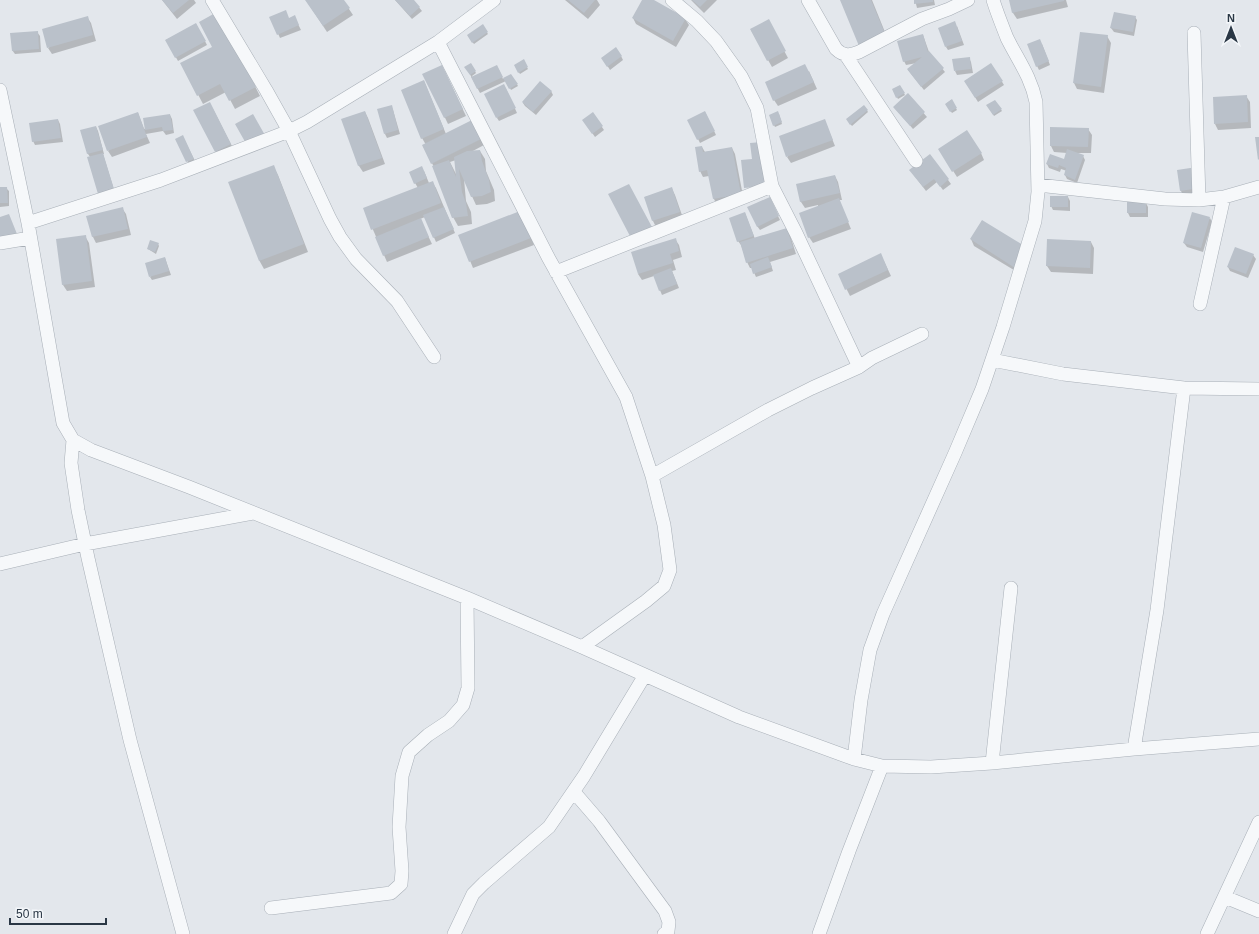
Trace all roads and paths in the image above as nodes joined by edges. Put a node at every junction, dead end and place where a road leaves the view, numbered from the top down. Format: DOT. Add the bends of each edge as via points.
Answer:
graph roads {
  1 [pos="212,0"];
  2 [pos="494,0"];
  3 [pos="672,0"];
  4 [pos="808,0"];
  5 [pos="968,0"];
  6 [pos="993,0"];
  7 [pos="1194,33"];
  8 [pos="438,42"];
  9 [pos="844,54"];
  10 [pos="0,90"];
  11 [pos="289,131"];
  12 [pos="916,161"];
  13 [pos="1038,185"];
  14 [pos="772,186"];
  15 [pos="1259,187"];
  16 [pos="1224,197"];
  17 [pos="1199,200"];
  18 [pos="28,223"];
  19 [pos="30,238"];
  20 [pos="0,243"];
  21 [pos="556,272"];
  22 [pos="1200,304"];
  23 [pos="922,334"];
  24 [pos="434,357"];
  25 [pos="992,360"];
  26 [pos="859,367"];
  27 [pos="1184,388"];
  28 [pos="1259,389"];
  29 [pos="73,440"];
  30 [pos="652,476"];
  31 [pos="253,513"];
  32 [pos="85,544"];
  33 [pos="0,564"];
  34 [pos="1011,588"];
  35 [pos="467,598"];
  36 [pos="582,647"];
  37 [pos="645,675"];
  38 [pos="1259,740"];
  39 [pos="1134,749"];
  40 [pos="854,759"];
  41 [pos="992,763"];
  42 [pos="882,766"];
  43 [pos="574,792"];
  44 [pos="1259,822"];
  45 [pos="1225,897"];
  46 [pos="271,908"];
  47 [pos="1259,911"];
  48 [pos="183,934"];
  49 [pos="454,934"];
  50 [pos="664,934"];
  51 [pos="819,934"];
  52 [pos="1207,934"];
  1 -- 11 [label="street"];
  2 -- 8 [label="street"];
  3 -- 14 [label="street" via="716,41 741,76 757,108"];
  4 -- 9 [label="street" via="836,49"];
  5 -- 9 [label="street" via="922,19 852,55"];
  6 -- 13 [label="street" via="1034,93"];
  7 -- 17 [label="street"];
  8 -- 11 [label="street"];
  8 -- 21 [label="street"];
  9 -- 12 [label="street"];
  10 -- 18 [label="street"];
  11 -- 18 [label="street" via="161,180"];
  11 -- 24 [label="street" via="340,237 356,259 397,301"];
  13 -- 17 [label="street" via="1165,199"];
  13 -- 25 [label="street" via="1035,221"];
  14 -- 21 [label="street"];
  14 -- 26 [label="street"];
  15 -- 16 [label="street"];
  16 -- 17 [label="street"];
  16 -- 22 [label="street"];
  18 -- 19 [label="street"];
  19 -- 20 [label="street"];
  19 -- 29 [label="street" via="63,422"];
  21 -- 30 [label="street" via="626,397"];
  23 -- 26 [label="street"];
  25 -- 27 [label="street" via="1063,374"];
  25 -- 40 [label="street" via="956,453 883,614 870,650 860,700"];
  26 -- 30 [label="street" via="768,410"];
  27 -- 28 [label="street"];
  27 -- 39 [label="street" via="1157,610"];
  29 -- 31 [label="street" via="91,450"];
  29 -- 32 [label="street" via="72,463"];
  30 -- 36 [label="street" via="664,525 670,570 664,586"];
  31 -- 32 [label="street"];
  31 -- 35 [label="street"];
  32 -- 33 [label="street"];
  32 -- 48 [label="street" via="130,740"];
  34 -- 41 [label="street"];
  35 -- 36 [label="street"];
  35 -- 46 [label="street" via="468,688 463,705 449,722 428,735 409,752 402,776 399,827 401,884 391,893"];
  36 -- 37 [label="street"];
  37 -- 40 [label="street" via="739,717"];
  37 -- 43 [label="street"];
  38 -- 39 [label="street"];
  39 -- 41 [label="street"];
  40 -- 42 [label="street"];
  41 -- 42 [label="street" via="931,767"];
  42 -- 51 [label="street"];
  43 -- 49 [label="street" via="549,827 473,894"];
  43 -- 50 [label="street" via="599,821 665,912 669,922 668,931"];
  44 -- 45 [label="street"];
  45 -- 47 [label="street"];
  45 -- 52 [label="street"];
}
